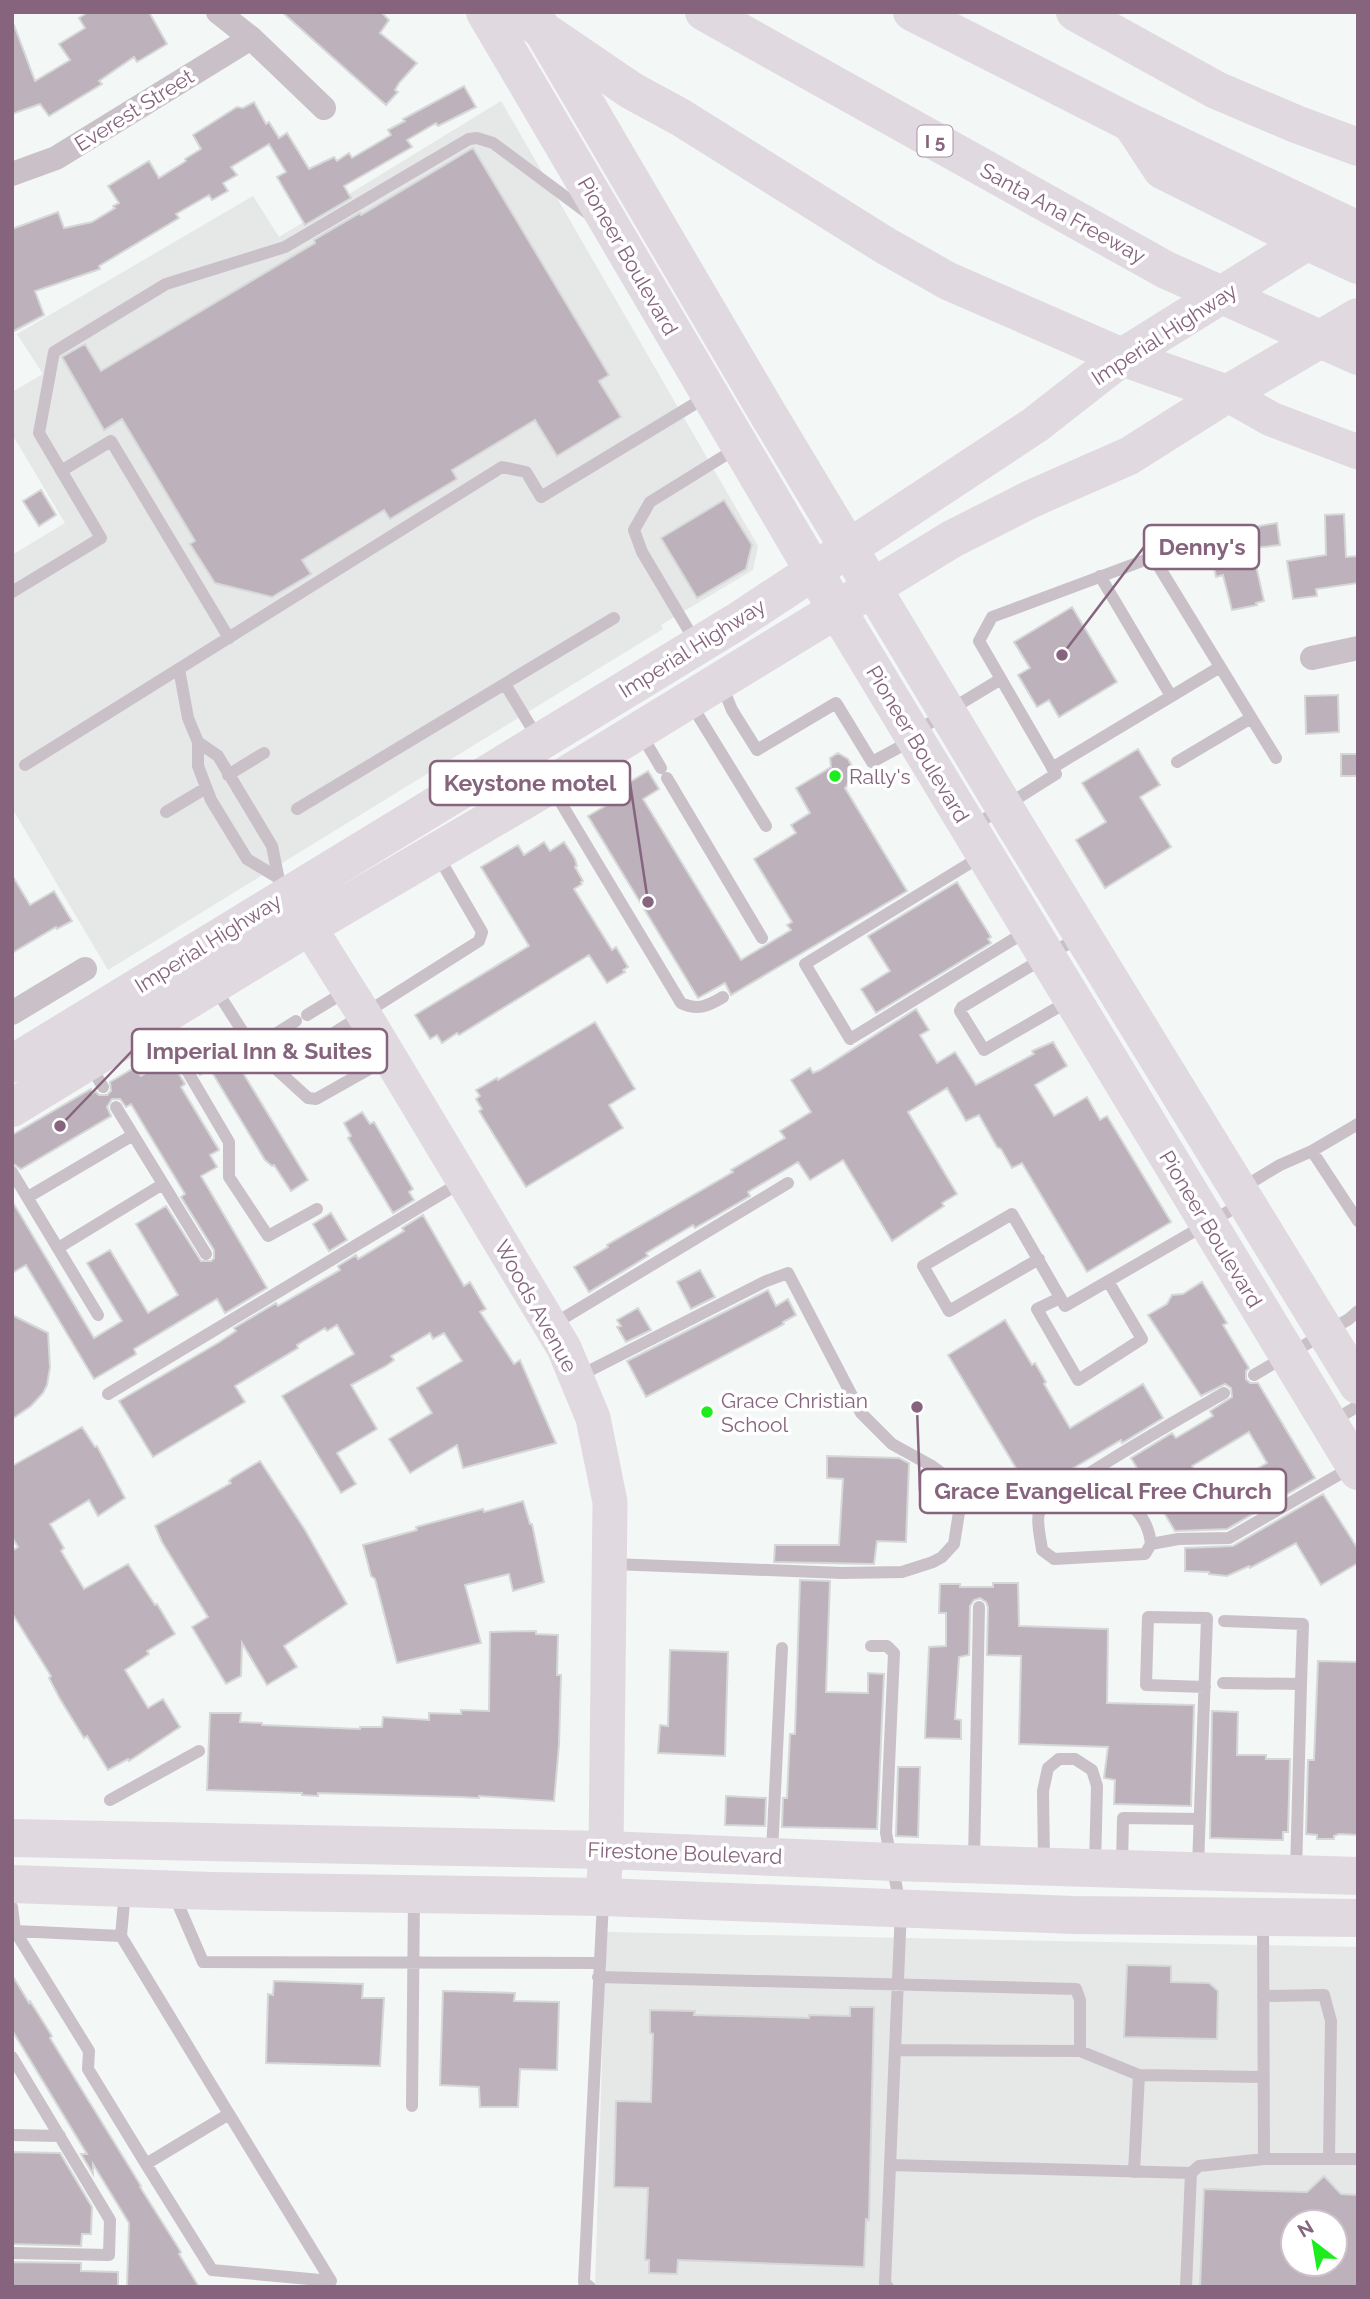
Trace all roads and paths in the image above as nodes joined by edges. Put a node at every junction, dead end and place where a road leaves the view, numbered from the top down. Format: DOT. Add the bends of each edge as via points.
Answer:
graph roads {
  1 [pos="218,12"];
  2 [pos="485,12"];
  3 [pos="516,12"];
  4 [pos="532,12"];
  5 [pos="704,12"];
  6 [pos="912,12"];
  7 [pos="1075,12"];
  8 [pos="251,38"];
  9 [pos="324,108"];
  10 [pos="1358,147"];
  11 [pos="12,174"];
  12 [pos="1358,210"];
  13 [pos="1288,216"];
  14 [pos="1358,230"];
  15 [pos="615,234"];
  16 [pos="1358,265"];
  17 [pos="1358,317"];
  18 [pos="1358,356"];
  19 [pos="1122,357"];
  20 [pos="1227,394"];
  21 [pos="710,395"];
  22 [pos="740,446"];
  23 [pos="1358,452"];
  24 [pos="61,471"];
  25 [pos="849,547"];
  26 [pos="813,570"];
  27 [pos="1100,576"];
  28 [pos="874,588"];
  29 [pos="12,592"];
  30 [pos="837,610"];
  31 [pos="614,618"];
  32 [pos="229,638"];
  33 [pos="698,645"];
  34 [pos="1358,648"];
  35 [pos="1312,658"];
  36 [pos="1220,667"];
  37 [pos="179,669"];
  38 [pos="1000,679"];
  39 [pos="505,684"];
  40 [pos="705,691"];
  41 [pos="1171,696"];
  42 [pos="948,710"];
  43 [pos="1251,718"];
  44 [pos="639,731"];
  45 [pos="912,734"];
  46 [pos="540,741"];
  47 [pos="198,742"];
  48 [pos="264,753"];
  49 [pos="1276,758"];
  50 [pos="1177,762"];
  51 [pos="25,765"];
  52 [pos="1052,768"];
  53 [pos="228,775"];
  54 [pos="550,785"];
  55 [pos="206,788"];
  56 [pos="297,809"];
  57 [pos="166,812"];
  58 [pos="766,826"];
  59 [pos="996,833"];
  60 [pos="436,853"];
  61 [pos="283,885"];
  62 [pos="308,927"];
  63 [pos="1082,935"];
  64 [pos="762,938"];
  65 [pos="1038,942"];
  66 [pos="85,969"];
  67 [pos="213,985"];
  68 [pos="723,997"];
  69 [pos="1072,999"];
  70 [pos="356,1001"];
  71 [pos="12,1013"];
  72 [pos="157,1019"];
  73 [pos="253,1048"];
  74 [pos="390,1057"];
  75 [pos="12,1064"];
  76 [pos="277,1069"];
  77 [pos="116,1107"];
  78 [pos="12,1108"];
  79 [pos="1358,1124"];
  80 [pos="133,1135"];
  81 [pos="1312,1152"];
  82 [pos="12,1172"];
  83 [pos="463,1180"];
  84 [pos="788,1183"];
  85 [pos="163,1184"];
  86 [pos="1242,1196"];
  87 [pos="27,1197"];
  88 [pos="317,1209"];
  89 [pos="1358,1221"];
  90 [pos="1208,1223"];
  91 [pos="58,1248"];
  92 [pos="206,1254"];
  93 [pos="1039,1259"];
  94 [pos="1108,1281"];
  95 [pos="1060,1298"];
  96 [pos="1358,1311"];
  97 [pos="98,1315"];
  98 [pos="551,1326"];
  99 [pos="1326,1332"];
  100 [pos="1287,1354"];
  101 [pos="1254,1375"];
  102 [pos="576,1377"];
  103 [pos="1358,1385"];
  104 [pos="1224,1393"];
  105 [pos="108,1394"];
  106 [pos="1344,1415"];
  107 [pos="1356,1468"];
  108 [pos="1085,1476"];
  109 [pos="1151,1544"];
  110 [pos="609,1564"];
  111 [pos="979,1607"];
  112 [pos="1224,1621"];
  113 [pos="871,1646"];
  114 [pos="782,1648"];
  115 [pos="1223,1683"];
  116 [pos="1301,1684"];
  117 [pos="1205,1687"];
  118 [pos="199,1751"];
  119 [pos="110,1800"];
  120 [pos="1200,1819"];
  121 [pos="12,1838"];
  122 [pos="606,1850"];
  123 [pos="772,1856"];
  124 [pos="893,1862"];
  125 [pos="974,1865"];
  126 [pos="1044,1867"];
  127 [pos="1108,1869"];
  128 [pos="1198,1872"];
  129 [pos="1296,1874"];
  130 [pos="1358,1876"];
  131 [pos="12,1884"];
  132 [pos="126,1888"];
  133 [pos="172,1889"];
  134 [pos="414,1893"];
  135 [pos="603,1897"];
  136 [pos="12,1907"];
  137 [pos="901,1910"];
  138 [pos="1263,1917"];
  139 [pos="1358,1918"];
  140 [pos="15,1931"];
  141 [pos="121,1936"];
  142 [pos="413,1962"];
  143 [pos="598,1963"];
  144 [pos="598,1977"];
  145 [pos="898,1985"];
  146 [pos="1263,1996"];
  147 [pos="895,2050"];
  148 [pos="1080,2051"];
  149 [pos="12,2057"];
  150 [pos="1139,2075"];
  151 [pos="1262,2077"];
  152 [pos="412,2106"];
  153 [pos="229,2114"];
  154 [pos="12,2135"];
  155 [pos="60,2136"];
  156 [pos="1264,2159"];
  157 [pos="1329,2159"];
  158 [pos="1358,2159"];
  159 [pos="146,2164"];
  160 [pos="890,2165"];
  161 [pos="1134,2172"];
  162 [pos="1191,2174"];
  163 [pos="12,2253"];
  164 [pos="884,2286"];
  165 [pos="590,2287"];
  166 [pos="1185,2287"];
  1 -- 8 [label="street"];
  2 -- 15 [label="main road, Pioneer Boulevard"];
  3 -- 19 [label="main road" via="632,91 886,246 948,281"];
  4 -- 25 [label="main road, Pioneer Boulevard"];
  5 -- 18 [label="main road, Santa Ana Freeway / I 5" via="1166,270"];
  6 -- 13 [label="main road" via="1129,121"];
  7 -- 10 [label="main road" via="1216,90"];
  8 -- 9 [label="street"];
  8 -- 11 [label="street, Everest Street" via="56,158"];
  12 -- 19 [label="main road, Imperial Highway"];
  13 -- 14 [label="main road"];
  13 -- 16 [label="main road"];
  15 -- 21 [label="main road, Pioneer Boulevard"];
  15 -- 24 [label="lane" via="493,143 477,138 459,142 285,247 166,284 54,352 39,433"];
  17 -- 20 [label="main road, Imperial Highway"];
  19 -- 20 [label="main road"];
  19 -- 25 [label="main road, Imperial Highway" via="1035,425"];
  20 -- 23 [label="street" via="1271,419"];
  20 -- 28 [label="main road, Imperial Highway" via="1129,456 952,539"];
  21 -- 22 [label="main road, Pioneer Boulevard"];
  21 -- 32 [label="lane" via="541,497 526,472 502,467"];
  22 -- 26 [label="main road, Pioneer Boulevard"];
  22 -- 33 [label="lane" via="650,502 634,530 642,552"];
  24 -- 29 [label="lane" via="101,538"];
  24 -- 32 [label="lane" via="111,441"];
  25 -- 26 [label="main road, Imperial Highway"];
  25 -- 28 [label="main road, Pioneer Boulevard"];
  26 -- 30 [label="main road, Pioneer Boulevard"];
  26 -- 33 [label="main road, Imperial Highway"];
  27 -- 36 [label="lane" via="1153,557"];
  27 -- 38 [label="lane" via="992,617 979,641"];
  27 -- 41 [label="lane"];
  28 -- 30 [label="main road, Imperial Highway"];
  28 -- 42 [label="main road, Pioneer Boulevard"];
  30 -- 40 [label="main road, Imperial Highway"];
  30 -- 45 [label="main road, Pioneer Boulevard"];
  31 -- 39 [label="lane"];
  32 -- 37 [label="lane"];
  33 -- 46 [label="main road, Imperial Highway"];
  34 -- 35 [label="street"];
  36 -- 41 [label="lane"];
  36 -- 43 [label="lane"];
  37 -- 47 [label="lane" via="188,718"];
  37 -- 51 [label="lane"];
  38 -- 42 [label="lane"];
  38 -- 52 [label="lane"];
  39 -- 46 [label="lane"];
  39 -- 56 [label="lane"];
  40 -- 44 [label="main road, Imperial Highway"];
  40 -- 45 [label="lane" via="732,710 757,750 836,703 872,762"];
  40 -- 58 [label="lane"];
  41 -- 52 [label="lane"];
  42 -- 45 [label="lane"];
  42 -- 59 [label="main road, Pioneer Boulevard"];
  43 -- 49 [label="lane"];
  43 -- 50 [label="lane"];
  44 -- 54 [label="main road, Imperial Highway"];
  44 -- 64 [label="lane"];
  45 -- 59 [label="main road, Pioneer Boulevard"];
  46 -- 61 [label="main road, Imperial Highway"];
  47 -- 53 [label="lane" via="218,756"];
  47 -- 55 [label="lane" via="198,766"];
  48 -- 53 [label="lane"];
  52 -- 59 [label="lane" via="1055,774"];
  53 -- 61 [label="lane" via="272,846"];
  54 -- 60 [label="main road, Imperial Highway"];
  54 -- 68 [label="lane" via="681,1003 701,1007"];
  55 -- 57 [label="lane"];
  55 -- 61 [label="lane" via="247,859"];
  59 -- 63 [label="main road, Pioneer Boulevard"];
  59 -- 65 [label="main road, Pioneer Boulevard"];
  59 -- 65 [label="lane" via="967,865 805,964 850,1039"];
  60 -- 62 [label="main road, Imperial Highway"];
  60 -- 70 [label="lane" via="482,932 480,941"];
  61 -- 62 [label="street, Woods Avenue"];
  61 -- 75 [label="main road, Imperial Highway"];
  62 -- 67 [label="main road, Imperial Highway"];
  62 -- 70 [label="street, Woods Avenue"];
  63 -- 65 [label="lane"];
  63 -- 86 [label="main road, Pioneer Boulevard"];
  65 -- 69 [label="main road, Pioneer Boulevard"];
  65 -- 69 [label="lane" via="962,1007 961,1015 984,1050"];
  66 -- 71 [label="street"];
  67 -- 72 [label="main road, Imperial Highway"];
  67 -- 73 [label="lane"];
  69 -- 90 [label="main road, Pioneer Boulevard"];
  70 -- 73 [label="lane" via="301,1018"];
  70 -- 74 [label="street, Woods Avenue"];
  70 -- 76 [label="lane"];
  72 -- 78 [label="main road, Imperial Highway" via="96,1074"];
  72 -- 88 [label="lane" via="229,1142 229,1177 268,1236"];
  73 -- 76 [label="lane"];
  74 -- 76 [label="lane" via="316,1099 308,1098"];
  74 -- 83 [label="street, Woods Avenue"];
  77 -- 80 [label="lane"];
  79 -- 81 [label="lane"];
  80 -- 85 [label="lane"];
  80 -- 87 [label="lane"];
  81 -- 86 [label="lane" via="1280,1165"];
  81 -- 89 [label="lane"];
  82 -- 87 [label="lane"];
  83 -- 98 [label="street, Woods Avenue"];
  83 -- 105 [label="lane"];
  84 -- 98 [label="lane"];
  85 -- 91 [label="lane"];
  85 -- 92 [label="lane"];
  86 -- 90 [label="lane"];
  86 -- 99 [label="main road, Pioneer Boulevard"];
  87 -- 91 [label="lane"];
  90 -- 94 [label="lane"];
  90 -- 100 [label="main road, Pioneer Boulevard"];
  91 -- 97 [label="lane"];
  93 -- 93 [label="lane" via="1012,1213 923,1266 949,1311"];
  93 -- 95 [label="lane"];
  94 -- 95 [label="lane" via="1065,1306"];
  94 -- 95 [label="lane" via="1142,1339 1078,1380 1037,1309"];
  96 -- 99 [label="lane"];
  98 -- 102 [label="street, Woods Avenue"];
  99 -- 100 [label="lane"];
  99 -- 103 [label="main road, Pioneer Boulevard"];
  100 -- 101 [label="lane"];
  100 -- 106 [label="main road, Pioneer Boulevard"];
  102 -- 110 [label="street, Woods Avenue" via="593,1418 610,1502"];
  102 -- 110 [label="lane" via="788,1273 861,1413 892,1444 932,1466 958,1490 954,1544 933,1562 902,1572"];
  104 -- 108 [label="lane"];
  106 -- 107 [label="main road, Pioneer Boulevard"];
  107 -- 109 [label="lane" via="1229,1538"];
  108 -- 109 [label="lane" via="1136,1507 1150,1531"];
  108 -- 109 [label="lane" via="1043,1505 1039,1513 1042,1550 1054,1559 1144,1554"];
  110 -- 122 [label="street, Woods Avenue"];
  111 -- 125 [label="lane"];
  112 -- 116 [label="lane" via="1303,1624"];
  113 -- 124 [label="lane" via="887,1646 894,1653 886,1833"];
  114 -- 123 [label="lane"];
  115 -- 116 [label="lane"];
  116 -- 129 [label="lane"];
  117 -- 117 [label="lane" via="1208,1618 1148,1617 1146,1685"];
  117 -- 120 [label="lane"];
  118 -- 119 [label="lane"];
  120 -- 127 [label="lane" via="1124,1818"];
  120 -- 128 [label="lane"];
  121 -- 122 [label="main road, Firestone Boulevard"];
  122 -- 123 [label="main road, Firestone Boulevard"];
  122 -- 135 [label="street, Woods Avenue"];
  123 -- 124 [label="main road, Firestone Boulevard"];
  124 -- 125 [label="main road, Firestone Boulevard"];
  124 -- 137 [label="lane"];
  125 -- 126 [label="main road, Firestone Boulevard"];
  126 -- 127 [label="main road, Firestone Boulevard"];
  126 -- 127 [label="lane" via="1043,1791 1048,1768 1059,1759 1075,1759 1091,1770 1097,1786"];
  127 -- 128 [label="main road, Firestone Boulevard"];
  128 -- 129 [label="main road, Firestone Boulevard"];
  129 -- 130 [label="main road, Firestone Boulevard"];
  131 -- 132 [label="main road"];
  132 -- 133 [label="main road"];
  132 -- 141 [label="lane"];
  133 -- 134 [label="main road"];
  133 -- 142 [label="lane" via="203,1962"];
  134 -- 135 [label="main road"];
  134 -- 142 [label="lane"];
  135 -- 137 [label="main road"];
  135 -- 143 [label="lane"];
  136 -- 140 [label="lane"];
  137 -- 138 [label="main road"];
  137 -- 145 [label="lane"];
  138 -- 139 [label="main road"];
  138 -- 146 [label="lane"];
  140 -- 141 [label="lane"];
  140 -- 159 [label="lane" via="89,2051 88,2069"];
  141 -- 153 [label="lane"];
  142 -- 143 [label="lane"];
  142 -- 152 [label="lane"];
  143 -- 144 [label="lane"];
  144 -- 145 [label="lane"];
  144 -- 165 [label="lane" via="584,2282"];
  145 -- 147 [label="lane"];
  145 -- 148 [label="lane" via="1076,1989"];
  146 -- 151 [label="lane"];
  146 -- 157 [label="lane" via="1324,1995 1331,2021"];
  147 -- 148 [label="lane"];
  147 -- 160 [label="lane"];
  148 -- 150 [label="lane"];
  149 -- 155 [label="lane"];
  150 -- 151 [label="lane"];
  150 -- 161 [label="lane"];
  151 -- 156 [label="lane"];
  153 -- 159 [label="lane"];
  153 -- 159 [label="lane" via="331,2281 212,2270"];
  154 -- 155 [label="lane"];
  155 -- 163 [label="lane" via="110,2220 109,2255"];
  156 -- 157 [label="lane"];
  156 -- 162 [label="lane" via="1199,2166"];
  157 -- 158 [label="lane"];
  160 -- 161 [label="lane"];
  160 -- 164 [label="lane"];
  161 -- 162 [label="lane"];
  162 -- 166 [label="lane"];
}
